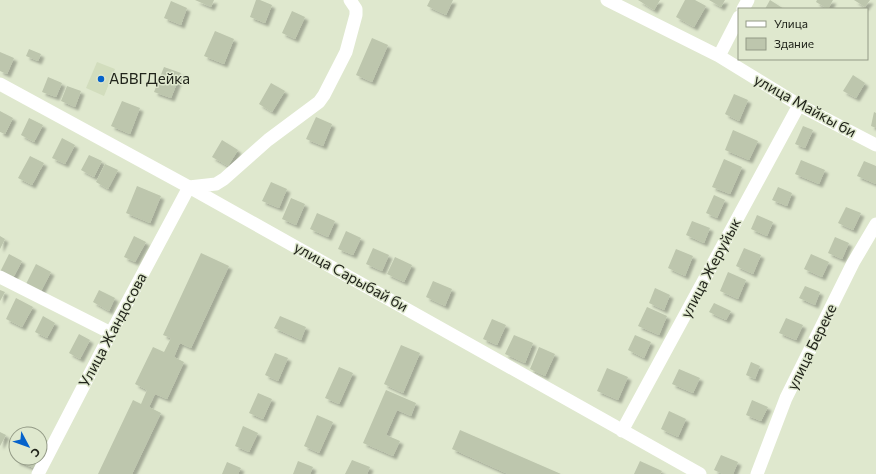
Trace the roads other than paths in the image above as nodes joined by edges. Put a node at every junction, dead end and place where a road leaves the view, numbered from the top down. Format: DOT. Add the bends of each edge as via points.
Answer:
graph roads {
  1 [pos="350,0"];
  2 [pos="607,0"];
  3 [pos="738,19"];
  4 [pos="718,56"];
  5 [pos="0,84"];
  6 [pos="799,105"];
  7 [pos="876,145"];
  8 [pos="189,186"];
  9 [pos="876,224"];
  10 [pos="0,277"];
  11 [pos="111,333"];
  12 [pos="622,431"];
  13 [pos="38,474"];
  14 [pos="700,474"];
  15 [pos="757,474"];
  1 -- 8 [label="street" via="356,9 356,16 346,52 319,102 268,140 224,179 216,184"];
  2 -- 4 [label="street, улица Майкы би"];
  3 -- 4 [label="street"];
  4 -- 6 [label="street, улица Майкы би"];
  5 -- 8 [label="street, улица Сарыбай би"];
  6 -- 7 [label="street, улица Майкы би"];
  6 -- 12 [label="street, улица Жеруйык"];
  8 -- 11 [label="street, Улица Жандосова"];
  8 -- 12 [label="street, улица Сарыбай би"];
  9 -- 15 [label="street, улица Береке" via="853,263 786,398"];
  10 -- 11 [label="street"];
  11 -- 13 [label="street, Улица Жандосова"];
  12 -- 14 [label="street, улица Сарыбай би"];
}
